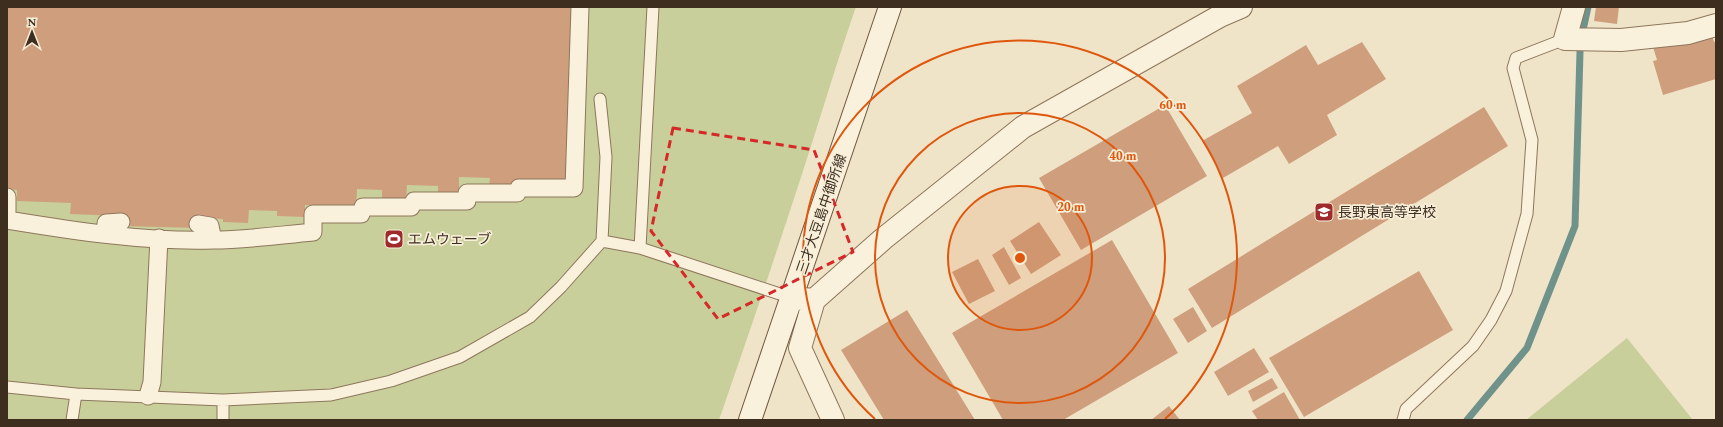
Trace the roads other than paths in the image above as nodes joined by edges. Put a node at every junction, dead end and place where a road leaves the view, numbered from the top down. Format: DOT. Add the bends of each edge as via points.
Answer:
graph roads {
  1 [pos="580,7"];
  2 [pos="653,7"];
  3 [pos="890,7"];
  4 [pos="1241,7"];
  5 [pos="1574,7"];
  6 [pos="1716,25"];
  7 [pos="1565,39"];
  8 [pos="600,99"];
  9 [pos="7,197"];
  10 [pos="7,212"];
  11 [pos="7,220"];
  12 [pos="121,222"];
  13 [pos="198,224"];
  14 [pos="106,234"];
  15 [pos="159,238"];
  16 [pos="213,240"];
  17 [pos="602,241"];
  18 [pos="640,248"];
  19 [pos="792,298"];
  20 [pos="814,300"];
  21 [pos="7,387"];
  22 [pos="76,394"];
  23 [pos="148,396"];
  24 [pos="223,400"];
  25 [pos="72,420"];
  26 [pos="223,420"];
  27 [pos="750,420"];
  28 [pos="833,420"];
  29 [pos="1403,420"];
  1 -- 16 [label="street" via="574,188 519,188 517,193 468,193 467,201 414,202 411,207 362,207 361,214 313,214 313,232"];
  2 -- 18 [label="lane"];
  3 -- 19 [label="street, 三才大豆島中御所線"];
  4 -- 20 [label="street" via="1220,16 1023,127 883,239"];
  5 -- 7 [label="street"];
  6 -- 7 [label="street" via="1688,33 1622,40"];
  7 -- 29 [label="lane" via="1516,58 1513,68 1532,140 1527,214 1506,291 1491,320 1473,346 1406,409"];
  8 -- 17 [label="lane" via="606,157"];
  9 -- 10 [label="street"];
  11 -- 14 [label="street"];
  12 -- 14 [label="street" via="106,223"];
  13 -- 16 [label="street" via="210,226"];
  14 -- 15 [label="street"];
  15 -- 16 [label="street"];
  15 -- 23 [label="street" via="152,382"];
  17 -- 18 [label="lane"];
  17 -- 24 [label="lane" via="561,288 530,317 460,357 391,381 331,395"];
  18 -- 19 [label="lane"];
  19 -- 20 [label="street"];
  19 -- 27 [label="street, 三才大豆島中御所線"];
  20 -- 28 [label="street" via="800,348"];
  21 -- 22 [label="lane"];
  22 -- 23 [label="lane"];
  22 -- 25 [label="lane"];
  23 -- 24 [label="lane"];
  24 -- 26 [label="lane"];
}
